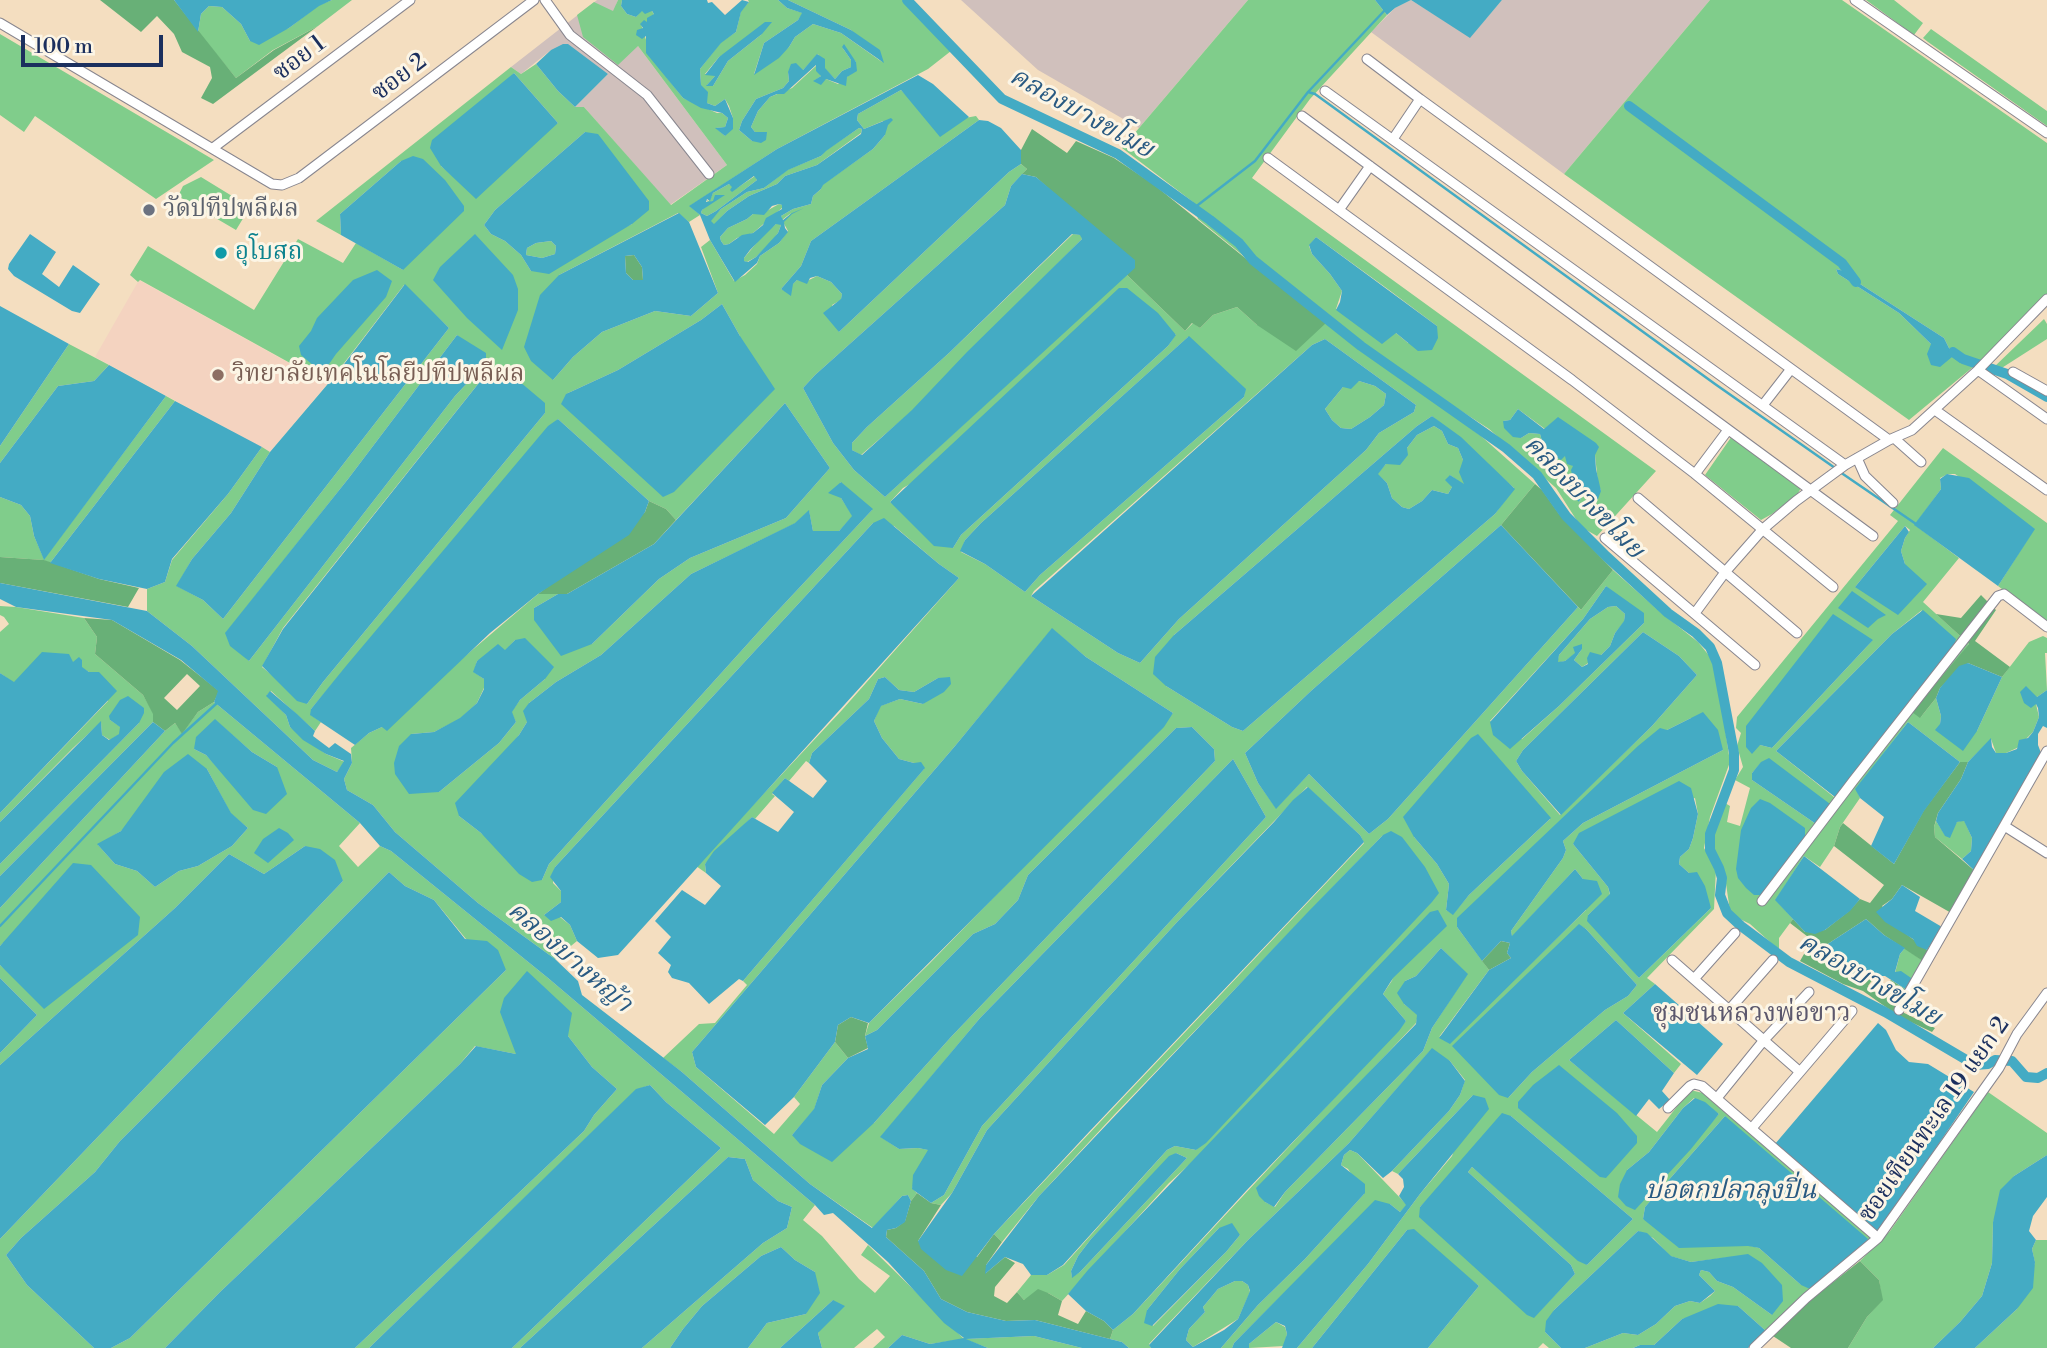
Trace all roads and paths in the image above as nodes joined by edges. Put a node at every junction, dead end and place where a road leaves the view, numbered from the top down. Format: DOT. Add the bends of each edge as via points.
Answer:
graph roads {
  1 [pos="410,0"];
  2 [pos="534,0"];
  3 [pos="545,0"];
  4 [pos="1855,0"];
  5 [pos="0,23"];
  6 [pos="1367,59"];
  7 [pos="1325,91"];
  8 [pos="1420,99"];
  9 [pos="1301,116"];
  10 [pos="2047,133"];
  11 [pos="1393,139"];
  12 [pos="213,148"];
  13 [pos="1268,158"];
  14 [pos="1370,166"];
  15 [pos="709,174"];
  16 [pos="1339,210"];
  17 [pos="2047,299"];
  18 [pos="1791,369"];
  19 [pos="1978,370"];
  20 [pos="2013,372"];
  21 [pos="2047,391"];
  22 [pos="1763,405"];
  23 [pos="1935,410"];
  24 [pos="2047,419"];
  25 [pos="1728,430"];
  26 [pos="1891,439"];
  27 [pos="1857,458"];
  28 [pos="1921,462"];
  29 [pos="1840,469"];
  30 [pos="1695,474"];
  31 [pos="2047,490"];
  32 [pos="1811,491"];
  33 [pos="1638,498"];
  34 [pos="1893,503"];
  35 [pos="1763,529"];
  36 [pos="1874,536"];
  37 [pos="1605,538"];
  38 [pos="1726,571"];
  39 [pos="1833,587"];
  40 [pos="1695,613"];
  41 [pos="2047,627"];
  42 [pos="1797,633"];
  43 [pos="1755,666"];
  44 [pos="2047,751"];
  45 [pos="2006,827"];
  46 [pos="2047,853"];
  47 [pos="1762,901"];
  48 [pos="1735,933"];
  49 [pos="1672,960"];
  50 [pos="1773,960"];
  51 [pos="1694,979"];
  52 [pos="1809,992"];
  53 [pos="2047,993"];
  54 [pos="1729,1010"];
  55 [pos="1899,1010"];
  56 [pos="1852,1011"];
  57 [pos="1764,1040"];
  58 [pos="1800,1072"];
  59 [pos="1717,1098"];
  60 [pos="1668,1108"];
  61 [pos="1752,1128"];
  62 [pos="1878,1238"];
  63 [pos="1754,1348"];
  1 -- 12 [label="street, ซอย 1"];
  2 -- 12 [label="street, ซอย 2" via="288,184 272,184"];
  3 -- 15 [label="street" via="570,35 647,95"];
  4 -- 10 [label="street"];
  5 -- 12 [label="street"];
  6 -- 8 [label="street"];
  7 -- 11 [label="street"];
  8 -- 11 [label="street"];
  8 -- 18 [label="street"];
  9 -- 14 [label="street"];
  11 -- 22 [label="street"];
  13 -- 16 [label="street"];
  14 -- 16 [label="street"];
  14 -- 25 [label="street"];
  16 -- 30 [label="street"];
  17 -- 19 [label="street"];
  18 -- 22 [label="street"];
  18 -- 26 [label="street"];
  19 -- 23 [label="street"];
  19 -- 24 [label="street"];
  20 -- 21 [label="street"];
  22 -- 29 [label="street"];
  23 -- 26 [label="street" via="1912,430"];
  23 -- 31 [label="street"];
  25 -- 30 [label="street"];
  25 -- 32 [label="street"];
  26 -- 27 [label="street"];
  26 -- 28 [label="street"];
  27 -- 29 [label="street"];
  27 -- 34 [label="street" via="1865,476"];
  29 -- 32 [label="street"];
  30 -- 35 [label="street"];
  32 -- 35 [label="street"];
  32 -- 36 [label="street"];
  33 -- 38 [label="street"];
  35 -- 38 [label="street"];
  35 -- 39 [label="street"];
  37 -- 40 [label="street"];
  38 -- 40 [label="street"];
  38 -- 42 [label="street"];
  40 -- 43 [label="street"];
  41 -- 47 [label="street" via="2004,594 1998,596"];
  44 -- 45 [label="street"];
  45 -- 46 [label="street"];
  45 -- 55 [label="street"];
  48 -- 51 [label="street"];
  49 -- 51 [label="street"];
  50 -- 54 [label="street"];
  51 -- 54 [label="street"];
  52 -- 57 [label="street"];
  53 -- 62 [label="street, ซอยเทียนทะเล 19 แยก 2"];
  54 -- 57 [label="street"];
  56 -- 58 [label="street"];
  57 -- 58 [label="street"];
  57 -- 59 [label="street"];
  58 -- 61 [label="street"];
  59 -- 60 [label="street" via="1695,1084"];
  59 -- 61 [label="street"];
  61 -- 62 [label="street"];
  62 -- 63 [label="street, ซอยเทียนทะเล 19 แยก 2"];
}
